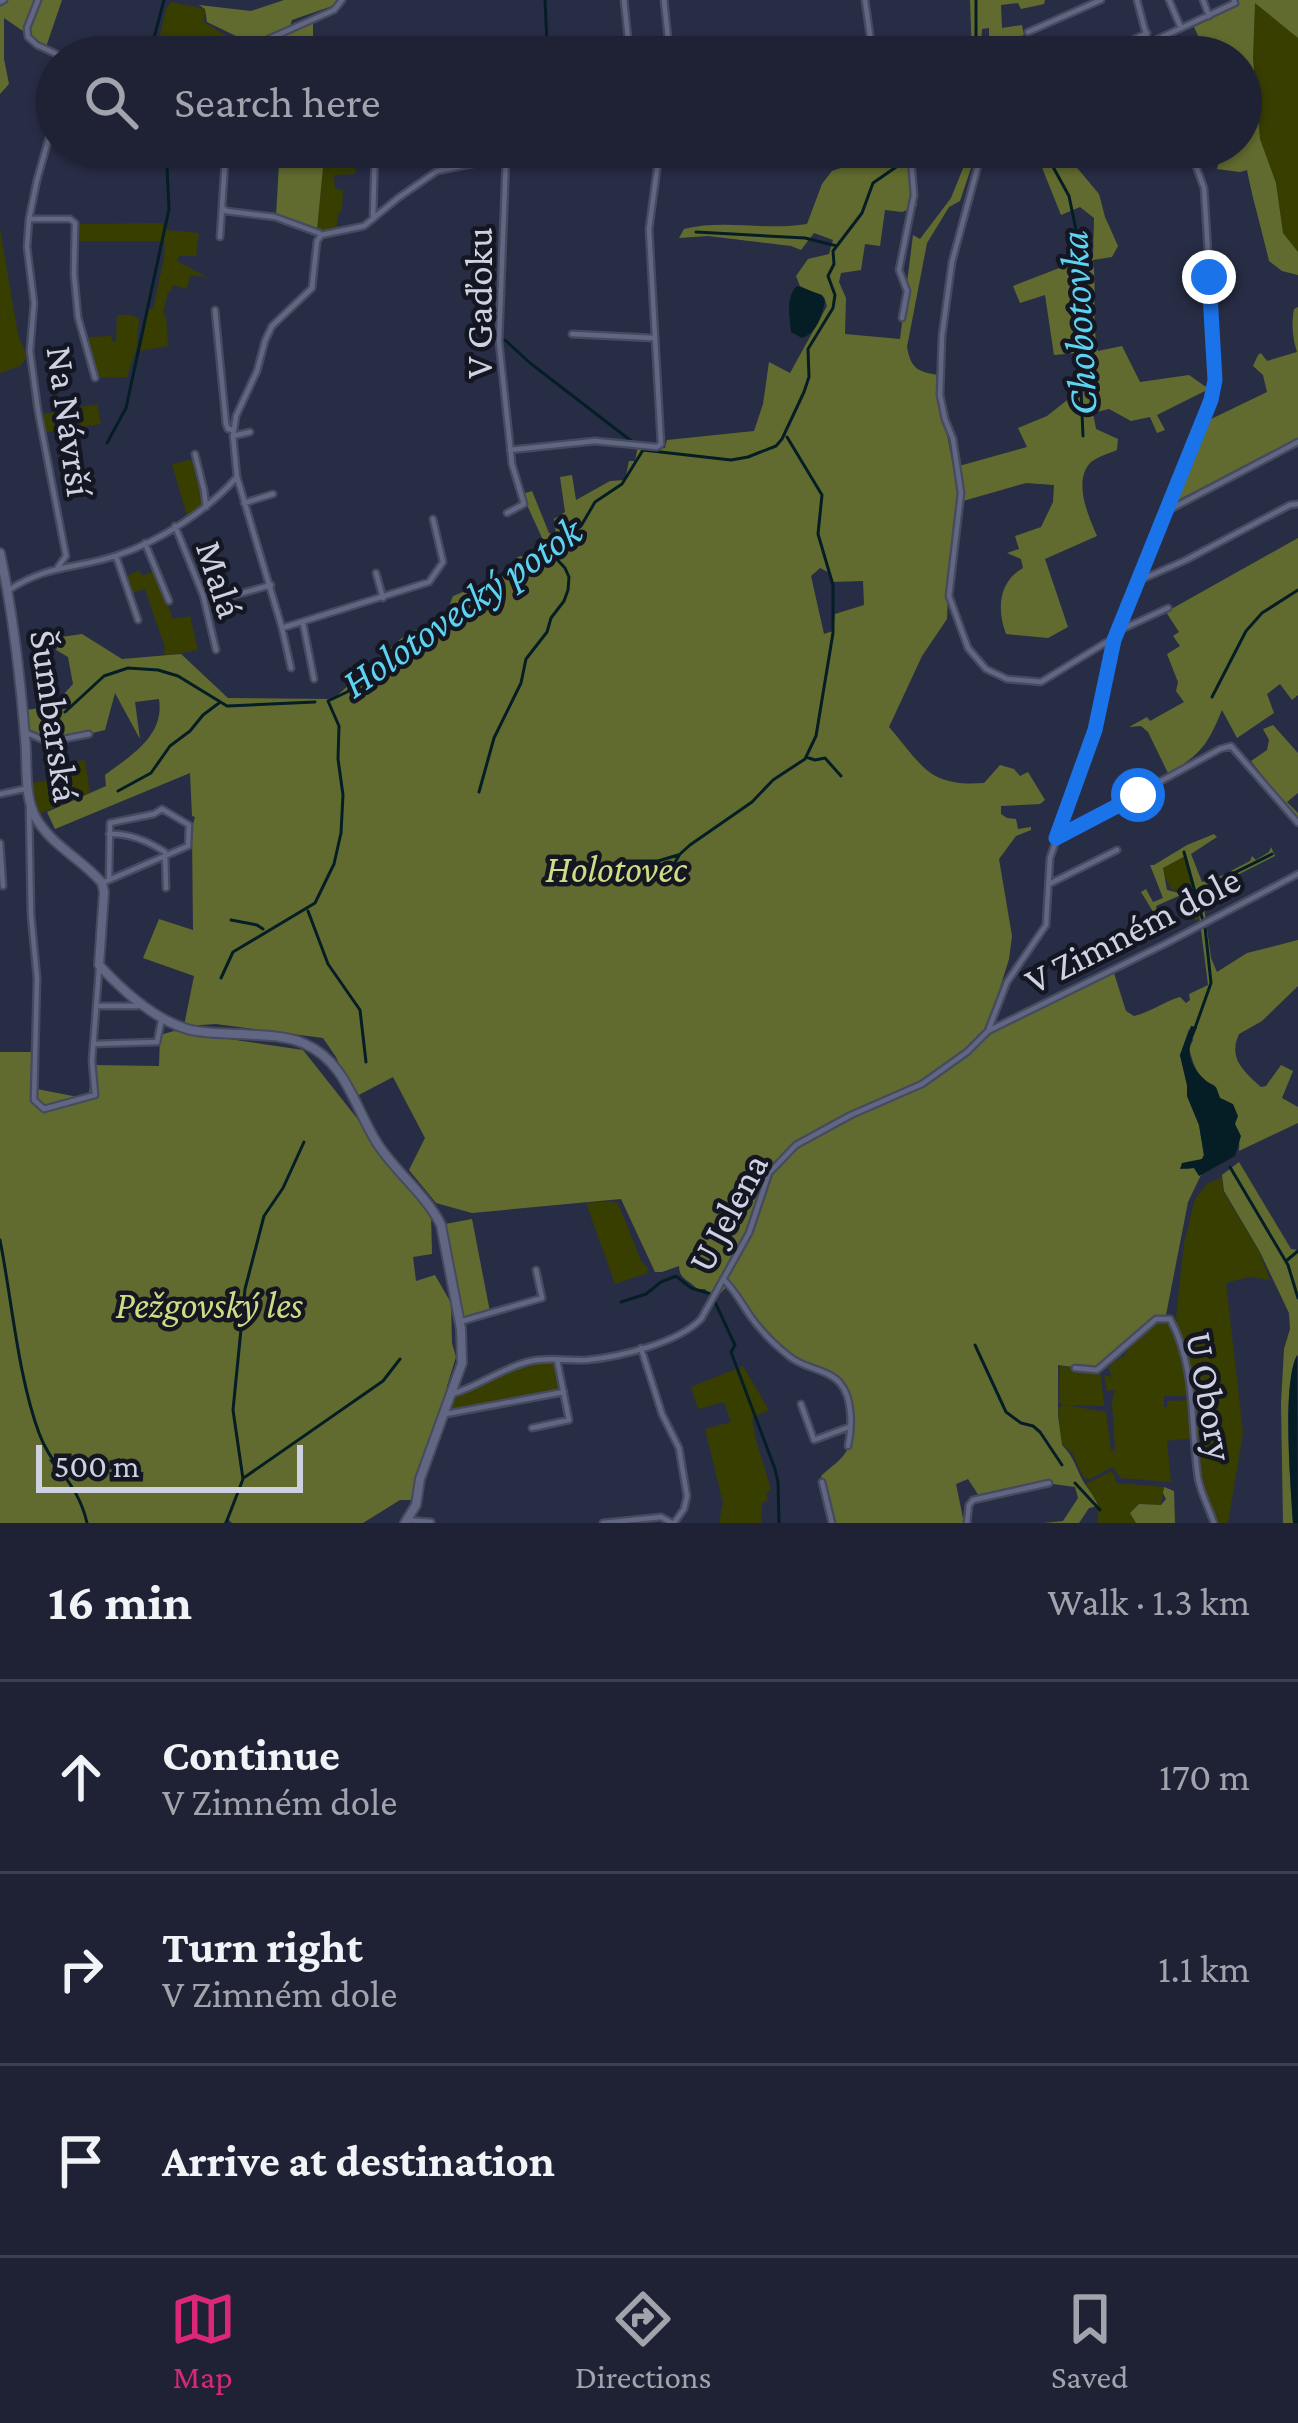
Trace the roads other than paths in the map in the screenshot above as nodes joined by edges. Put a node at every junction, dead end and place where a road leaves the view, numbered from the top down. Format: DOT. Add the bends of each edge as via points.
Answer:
graph roads {
  1 [pos="38,0"];
  2 [pos="342,0"];
  3 [pos="624,0"];
  4 [pos="664,0"];
  5 [pos="865,0"];
  6 [pos="1101,0"];
  7 [pos="1137,0"];
  8 [pos="1169,0"];
  9 [pos="1203,0"];
  10 [pos="1234,0"];
  11 [pos="1209,16"];
  12 [pos="1181,28"];
  13 [pos="1028,32"];
  14 [pos="1148,33"];
  15 [pos="275,36"];
  16 [pos="628,36"];
  17 [pos="667,36"];
  18 [pos="870,36"];
  19 [pos="1142,36"];
  20 [pos="1148,36"];
  21 [pos="1164,36"];
  22 [pos="36,44"];
  23 [pos="42,168"];
  24 [pos="224,168"];
  25 [pos="376,168"];
  26 [pos="451,168"];
  27 [pos="506,168"];
  28 [pos="657,168"];
  29 [pos="911,168"];
  30 [pos="977,168"];
  31 [pos="1199,168"];
  32 [pos="441,170"];
  33 [pos="221,207"];
  34 [pos="373,219"];
  35 [pos="28,220"];
  36 [pos="321,235"];
  37 [pos="220,237"];
  38 [pos="214,310"];
  39 [pos="902,318"];
  40 [pos="572,334"];
  41 [pos="653,338"];
  42 [pos="94,378"];
  43 [pos="250,432"];
  44 [pos="233,433"];
  45 [pos="1298,442"];
  46 [pos="510,449"];
  47 [pos="194,454"];
  48 [pos="237,477"];
  49 [pos="272,494"];
  50 [pos="244,503"];
  51 [pos="1298,504"];
  52 [pos="206,507"];
  53 [pos="1167,511"];
  54 [pos="507,513"];
  55 [pos="433,519"];
  56 [pos="175,526"];
  57 [pos="145,543"];
  58 [pos="0,554"];
  59 [pos="66,556"];
  60 [pos="116,556"];
  61 [pos="71,565"];
  62 [pos="58,567"];
  63 [pos="376,573"];
  64 [pos="6,579"];
  65 [pos="1138,580"];
  66 [pos="18,584"];
  67 [pos="271,585"];
  68 [pos="8,591"];
  69 [pos="225,598"];
  70 [pos="383,598"];
  71 [pos="169,601"];
  72 [pos="1168,608"];
  73 [pos="138,620"];
  74 [pos="303,623"];
  75 [pos="282,628"];
  76 [pos="1118,631"];
  77 [pos="1114,640"];
  78 [pos="216,650"];
  79 [pos="291,668"];
  80 [pos="314,679"];
  81 [pos="25,732"];
  82 [pos="89,734"];
  83 [pos="29,788"];
  84 [pos="0,794"];
  85 [pos="30,801"];
  86 [pos="1298,824"];
  87 [pos="110,834"];
  88 [pos="1056,838"];
  89 [pos="0,843"];
  90 [pos="1117,850"];
  91 [pos="165,856"];
  92 [pos="1298,874"];
  93 [pos="105,881"];
  94 [pos="1049,884"];
  95 [pos="3,886"];
  96 [pos="166,888"];
  97 [pos="99,964"];
  98 [pos="142,1003"];
  99 [pos="98,1006"];
  100 [pos="162,1016"];
  101 [pos="175,1023"];
  102 [pos="160,1028"];
  103 [pos="988,1031"];
  104 [pos="94,1044"];
  105 [pos="536,1270"];
  106 [pos="723,1279"];
  107 [pos="460,1322"];
  108 [pos="641,1348"];
  109 [pos="557,1360"];
  110 [pos="1075,1368"];
  111 [pos="564,1392"];
  112 [pos="452,1394"];
  113 [pos="801,1404"];
  114 [pos="444,1414"];
  115 [pos="849,1426"];
  116 [pos="532,1428"];
  117 [pos="848,1447"];
  118 [pos="822,1482"];
  119 [pos="1049,1483"];
  120 [pos="408,1520"];
  121 [pos="431,1522"];
  122 [pos="603,1523"];
  123 [pos="673,1523"];
  124 [pos="832,1523"];
  125 [pos="967,1523"];
  126 [pos="1214,1523"];
  1 -- 22 [label="street" via="27,28"];
  2 -- 15 [label="street"];
  3 -- 16 [label="street"];
  4 -- 17 [label="street"];
  5 -- 18 [label="street"];
  6 -- 13 [label="street"];
  7 -- 14 [label="street"];
  8 -- 12 [label="street"];
  9 -- 11 [label="street"];
  10 -- 11 [label="street"];
  11 -- 12 [label="street"];
  12 -- 21 [label="street"];
  14 -- 19 [label="street"];
  14 -- 20 [label="street"];
  23 -- 35 [label="street, Na Návrší"];
  24 -- 33 [label="street"];
  25 -- 34 [label="street"];
  26 -- 32 [label="street"];
  27 -- 46 [label="street, V Gaďoku" via="500,342"];
  28 -- 41 [label="street" via="649,229"];
  29 -- 39 [label="street"];
  30 -- 77 [label="street" via="942,336 940,395 961,493 950,596 968,648 1007,679 1040,682"];
  31 -- 53 [label="street" via="1215,380"];
  32 -- 34 [label="street"];
  33 -- 36 [label="street"];
  33 -- 37 [label="street"];
  34 -- 36 [label="street"];
  35 -- 42 [label="street, Na Návrší" via="75,223 78,317"];
  35 -- 59 [label="street, Na Návrší" via="30,351"];
  36 -- 44 [label="street" via="312,288 272,326"];
  38 -- 44 [label="street"];
  40 -- 41 [label="street"];
  41 -- 46 [label="street" via="658,447 595,441"];
  43 -- 44 [label="street"];
  44 -- 48 [label="street"];
  45 -- 53 [label="street"];
  46 -- 54 [label="street, V Gaďoku" via="524,504"];
  47 -- 52 [label="street"];
  48 -- 50 [label="street"];
  48 -- 52 [label="street"];
  49 -- 50 [label="street"];
  50 -- 67 [label="street"];
  51 -- 65 [label="street"];
  52 -- 56 [label="street"];
  53 -- 65 [label="street"];
  55 -- 70 [label="street" via="439,572"];
  56 -- 57 [label="street"];
  56 -- 78 [label="street, Malá"];
  57 -- 60 [label="street"];
  57 -- 71 [label="street, Malá"];
  58 -- 64 [label="street, Šumbarská"];
  59 -- 61 [label="street, Na Návrší"];
  59 -- 62 [label="street, Na Návrší"];
  60 -- 61 [label="street"];
  60 -- 73 [label="street"];
  61 -- 62 [label="street"];
  62 -- 66 [label="street"];
  63 -- 70 [label="street"];
  64 -- 66 [label="street"];
  64 -- 68 [label="street, Šumbarská"];
  65 -- 76 [label="street"];
  66 -- 68 [label="street"];
  67 -- 69 [label="street"];
  67 -- 75 [label="street"];
  68 -- 81 [label="street, Šumbarská"];
  70 -- 74 [label="street"];
  72 -- 76 [label="street"];
  74 -- 75 [label="street"];
  74 -- 80 [label="street"];
  75 -- 79 [label="street"];
  76 -- 77 [label="street"];
  77 -- 88 [label="street" via="1095,730"];
  81 -- 82 [label="street" via="48,742"];
  81 -- 83 [label="street, Šumbarská"];
  83 -- 84 [label="street"];
  83 -- 85 [label="street, Šumbarská"];
  85 -- 93 [label="street, Šumbarská" via="44,830"];
  85 -- 104 [label="street" via="34,1100 44,1109 94,1095"];
  86 -- 88 [label="street" via="1231,746"];
  87 -- 91 [label="street" via="151,843"];
  87 -- 91 [label="street" via="117,819 161,808 188,825 188,846"];
  87 -- 93 [label="street"];
  88 -- 94 [label="street"];
  89 -- 95 [label="street"];
  90 -- 94 [label="street, V Zimném dole"];
  91 -- 93 [label="street"];
  91 -- 96 [label="street"];
  92 -- 103 [label="street, V Zimném dole"];
  93 -- 97 [label="street"];
  94 -- 103 [label="street" via="1046,925 1007,982"];
  97 -- 98 [label="street"];
  97 -- 99 [label="street"];
  98 -- 99 [label="street"];
  98 -- 100 [label="street"];
  99 -- 104 [label="street"];
  100 -- 101 [label="street"];
  100 -- 102 [label="street"];
  101 -- 102 [label="street"];
  101 -- 107 [label="street" via="300,1041 332,1062 379,1146 435,1213"];
  102 -- 104 [label="street" via="157,1042"];
  103 -- 106 [label="street, U Jelena" via="922,1084 805,1138 772,1169"];
  105 -- 107 [label="street" via="542,1298"];
  106 -- 108 [label="street, U Jelena" via="694,1326"];
  106 -- 115 [label="street" via="786,1354 840,1383"];
  107 -- 112 [label="street" via="462,1363"];
  108 -- 109 [label="street, U Jelena"];
  108 -- 123 [label="street" via="679,1448 687,1496"];
  109 -- 111 [label="street"];
  109 -- 112 [label="street, U Jelena" via="526,1362"];
  110 -- 126 [label="street, U Obory" via="1096,1370 1156,1319 1172,1322 1192,1394 1200,1488"];
  111 -- 114 [label="street"];
  111 -- 116 [label="street" via="569,1420"];
  112 -- 114 [label="street"];
  113 -- 115 [label="street" via="814,1440"];
  114 -- 120 [label="street"];
  115 -- 117 [label="street"];
  118 -- 124 [label="street"];
  119 -- 125 [label="street" via="973,1500"];
  120 -- 121 [label="street"];
  122 -- 123 [label="street"];
}
